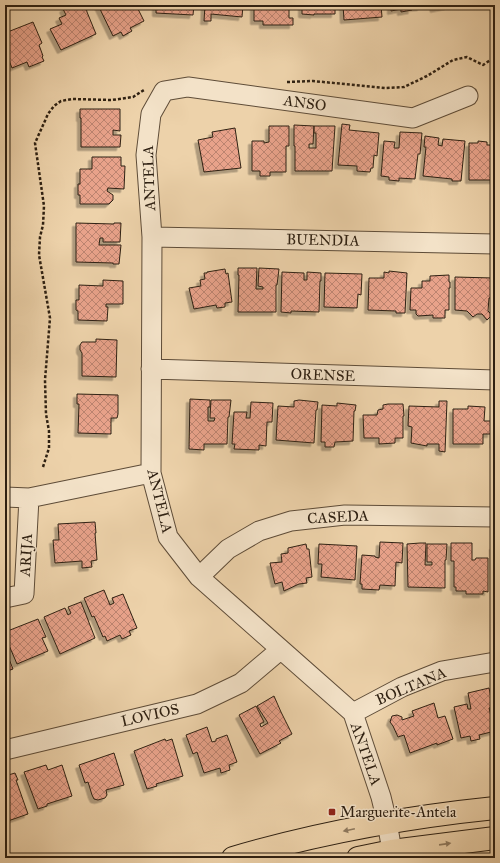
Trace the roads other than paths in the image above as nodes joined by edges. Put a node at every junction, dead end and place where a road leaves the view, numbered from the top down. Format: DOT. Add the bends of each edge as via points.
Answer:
graph roads {
  1 [pos="468,96"];
  2 [pos="150,114"];
  3 [pos="152,237"];
  4 [pos="495,244"];
  5 [pos="151,369"];
  6 [pos="495,380"];
  7 [pos="151,473"];
  8 [pos="5,498"];
  9 [pos="29,498"];
  10 [pos="495,518"];
  11 [pos="199,577"];
  12 [pos="5,598"];
  13 [pos="280,650"];
  14 [pos="495,662"];
  15 [pos="353,713"];
  16 [pos="5,750"];
  17 [pos="495,808"];
  18 [pos="387,822"];
  19 [pos="495,838"];
  20 [pos="392,851"];
  21 [pos="233,858"];
  22 [pos="358,858"];
  1 -- 2 [label="street, ANSO" via="413,118 188,87 164,91"];
  2 -- 3 [label="street, ANTELA" via="146,155"];
  3 -- 4 [label="street, BUENDIA"];
  3 -- 5 [label="street, ANTELA"];
  5 -- 6 [label="street, ORENSE"];
  5 -- 7 [label="street, ANTELA"];
  7 -- 9 [label="street"];
  7 -- 11 [label="street, ANTELA" via="168,537"];
  8 -- 9 [label="street"];
  9 -- 12 [label="street, ARIJA" via="24,594"];
  10 -- 11 [label="street, CASEDA" via="345,514 291,521 259,531 228,549"];
  11 -- 13 [label="street, ANTELA"];
  13 -- 15 [label="street, ANTELA"];
  13 -- 16 [label="street, LOVIOS" via="241,683 197,704"];
  14 -- 15 [label="street, BOLTANA" via="442,671 402,687"];
  15 -- 18 [label="street, ANTELA"];
  17 -- 18 [label="main road"];
  18 -- 20 [label="street, ANTELA"];
  18 -- 21 [label="main road, one-way"];
  20 -- 19 [label="main road, one-way"];
  20 -- 22 [label="main road"];
}
